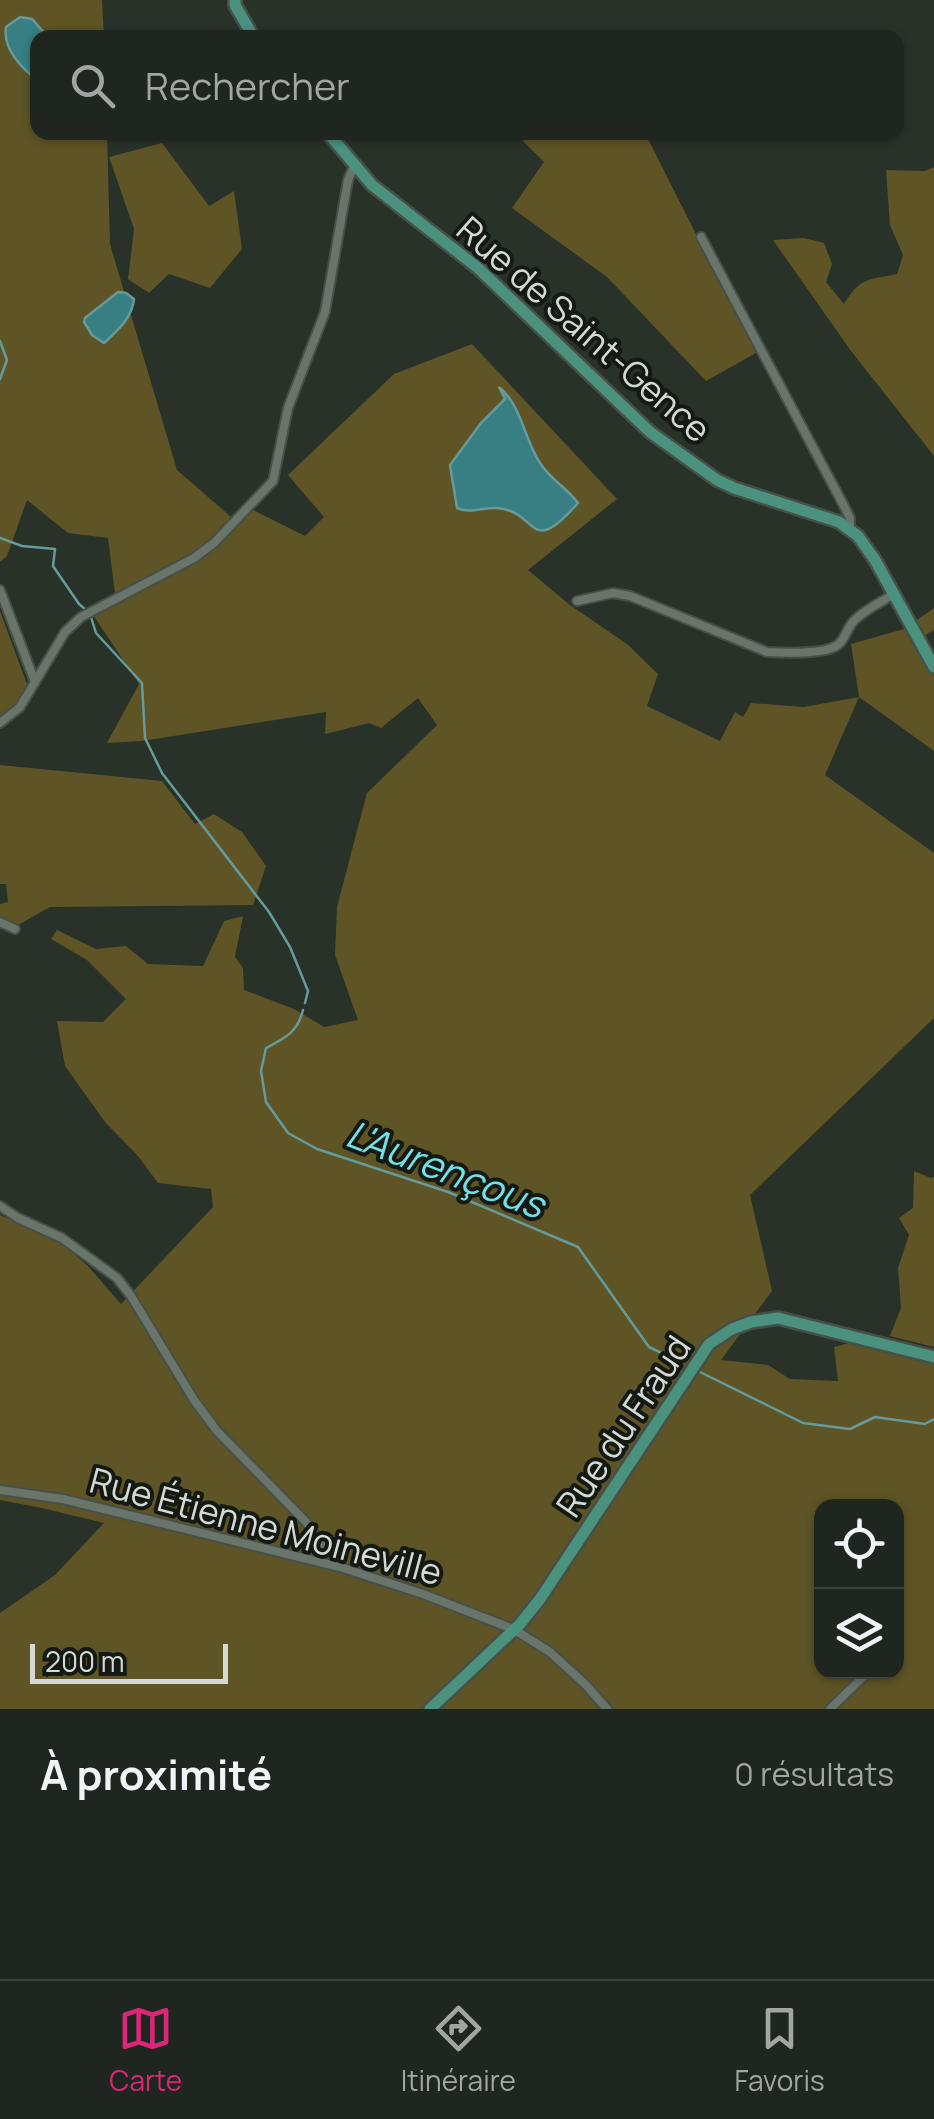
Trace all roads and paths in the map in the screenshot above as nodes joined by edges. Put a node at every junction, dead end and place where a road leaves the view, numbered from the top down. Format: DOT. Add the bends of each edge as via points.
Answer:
graph roads {
  1 [pos="235,0"];
  2 [pos="249,30"];
  3 [pos="333,140"];
  4 [pos="354,166"];
  5 [pos="702,237"];
  6 [pos="850,528"];
  7 [pos="0,590"];
  8 [pos="892,595"];
  9 [pos="577,601"];
  10 [pos="934,667"];
  11 [pos="35,682"];
  12 [pos="0,723"];
  13 [pos="0,922"];
  14 [pos="16,929"];
  15 [pos="0,1206"];
  16 [pos="934,1357"];
  17 [pos="0,1490"];
  18 [pos="340,1567"];
  19 [pos="526,1616"];
  20 [pos="493,1622"];
  21 [pos="513,1629"];
  22 [pos="534,1642"];
  23 [pos="500,1643"];
  24 [pos="861,1679"];
  25 [pos="436,1707"];
  26 [pos="607,1709"];
  27 [pos="830,1709"];
  1 -- 2 [label="street"];
  3 -- 4 [label="street, Rue de Saint-Gence"];
  4 -- 6 [label="street, Rue de Saint-Gence" via="478,268 650,432 717,480"];
  4 -- 11 [label="street" via="325,312 288,408 273,481 214,544 81,617"];
  5 -- 6 [label="street"];
  6 -- 8 [label="street"];
  7 -- 11 [label="street"];
  8 -- 9 [label="street" via="858,618 833,648 786,653 767,652 630,596"];
  8 -- 10 [label="street"];
  11 -- 12 [label="street"];
  13 -- 14 [label="street"];
  15 -- 18 [label="street" via="62,1238 116,1278 216,1431 306,1522"];
  16 -- 19 [label="street, Rue du Fraud" via="789,1319 750,1322 717,1337"];
  17 -- 18 [label="street, Rue Étienne Moineville" via="64,1499"];
  18 -- 20 [label="street, Rue Étienne Moineville"];
  19 -- 21 [label="street, Rue du Fraud"];
  19 -- 22 [label="street"];
  20 -- 21 [label="street, Rue Étienne Moineville"];
  20 -- 23 [label="street"];
  21 -- 22 [label="street, Rue Étienne Moineville"];
  21 -- 23 [label="street, Rue du Fraud"];
  22 -- 26 [label="street, Rue Étienne Moineville"];
  23 -- 25 [label="street, Rue du Fraud"];
  24 -- 27 [label="street"];
}
